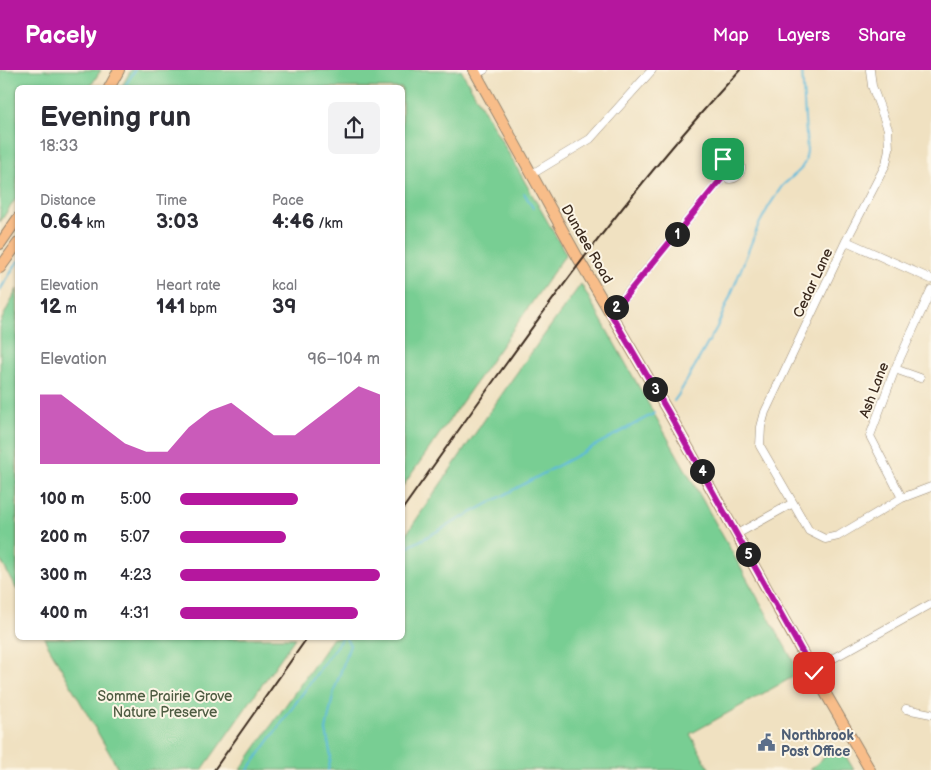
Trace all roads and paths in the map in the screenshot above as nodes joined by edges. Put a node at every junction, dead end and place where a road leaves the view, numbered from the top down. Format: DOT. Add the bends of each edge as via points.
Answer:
graph roads {
  1 [pos="119,70"];
  2 [pos="652,70"];
  3 [pos="870,70"];
  4 [pos="478,71"];
  5 [pos="111,85"];
  6 [pos="532,174"];
  7 [pos="723,177"];
  8 [pos="15,222"];
  9 [pos="846,242"];
  10 [pos="0,244"];
  11 [pos="15,247"];
  12 [pos="0,268"];
  13 [pos="931,279"];
  14 [pos="931,290"];
  15 [pos="611,314"];
  16 [pos="895,369"];
  17 [pos="920,378"];
  18 [pos="931,487"];
  19 [pos="902,498"];
  20 [pos="793,503"];
  21 [pos="737,534"];
  22 [pos="931,604"];
  23 [pos="812,670"];
  24 [pos="906,709"];
  25 [pos="931,714"];
  26 [pos="870,770"];
  1 -- 5 [label="main road"];
  2 -- 6 [label="street" via="590,138"];
  3 -- 9 [label="street, Cedar Lane" via="872,86 888,129 889,149 886,164"];
  4 -- 6 [label="main road, Dundee Road"];
  6 -- 15 [label="main road, Dundee Road"];
  7 -- 15 [label="street"];
  8 -- 10 [label="main road"];
  9 -- 13 [label="street"];
  9 -- 20 [label="street, Cedar Lane" via="765,412 761,427 760,446"];
  11 -- 12 [label="main road"];
  14 -- 16 [label="street, Ash Lane"];
  15 -- 21 [label="main road, Dundee Road"];
  16 -- 17 [label="street"];
  16 -- 19 [label="street, Ash Lane" via="870,436"];
  18 -- 19 [label="street"];
  19 -- 20 [label="street" via="838,536 824,539 809,531"];
  20 -- 21 [label="street"];
  21 -- 23 [label="main road, Dundee Road"];
  22 -- 23 [label="street"];
  23 -- 26 [label="main road, Dundee Road"];
  24 -- 25 [label="street"];
}
